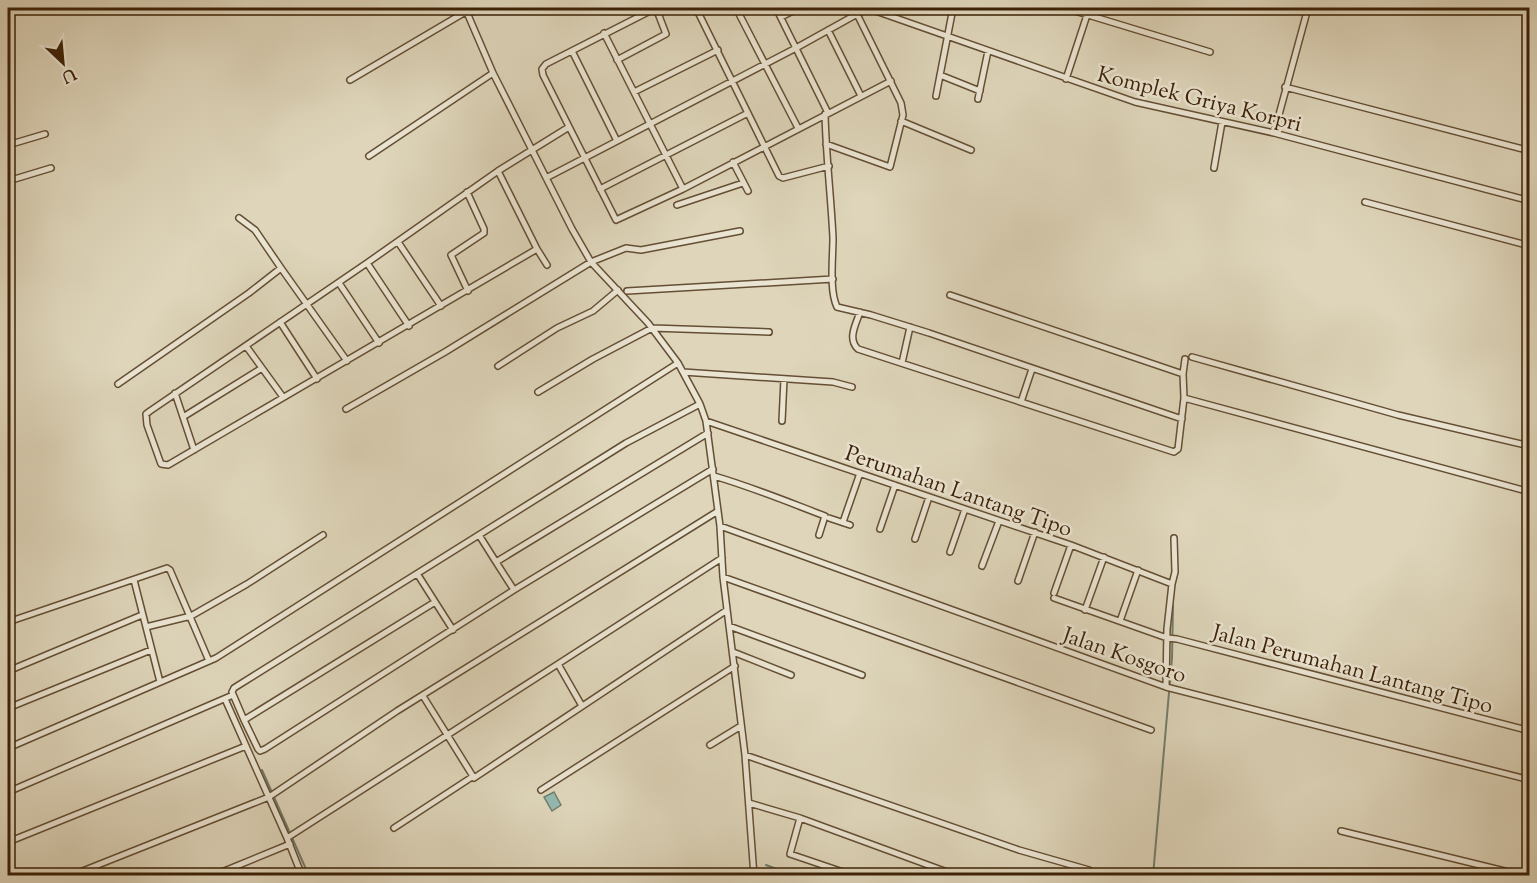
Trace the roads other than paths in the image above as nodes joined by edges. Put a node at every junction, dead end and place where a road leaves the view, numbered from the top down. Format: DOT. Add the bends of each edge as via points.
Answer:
graph roads {
  1 [pos="656,8"];
  2 [pos="696,8"];
  3 [pos="736,8"];
  4 [pos="776,8"];
  5 [pos="799,8"];
  6 [pos="855,8"];
  7 [pos="868,8"];
  8 [pos="953,8"];
  9 [pos="1065,8"];
  10 [pos="1308,8"];
  11 [pos="466,9"];
  12 [pos="858,14"];
  13 [pos="1087,15"];
  14 [pos="781,17"];
  15 [pos="828,30"];
  16 [pos="604,33"];
  17 [pos="948,35"];
  18 [pos="796,48"];
  19 [pos="718,50"];
  20 [pos="572,51"];
  21 [pos="988,51"];
  22 [pos="1210,52"];
  23 [pos="617,60"];
  24 [pos="765,64"];
  25 [pos="494,72"];
  26 [pos="940,75"];
  27 [pos="1066,79"];
  28 [pos="350,80"];
  29 [pos="733,81"];
  30 [pos="891,81"];
  31 [pos="1285,87"];
  32 [pos="980,91"];
  33 [pos="634,92"];
  34 [pos="861,96"];
  35 [pos="936,96"];
  36 [pos="978,99"];
  37 [pos="748,113"];
  38 [pos="827,114"];
  39 [pos="901,121"];
  40 [pos="1222,122"];
  41 [pos="649,124"];
  42 [pos="569,128"];
  43 [pos="798,128"];
  44 [pos="45,134"];
  45 [pos="1274,134"];
  46 [pos="618,141"];
  47 [pos="826,144"];
  48 [pos="8,145"];
  49 [pos="765,145"];
  50 [pos="531,149"];
  51 [pos="971,150"];
  52 [pos="1530,151"];
  53 [pos="369,156"];
  54 [pos="666,156"];
  55 [pos="585,158"];
  56 [pos="733,162"];
  57 [pos="829,166"];
  58 [pos="51,168"];
  59 [pos="1214,168"];
  60 [pos="498,171"];
  61 [pos="546,178"];
  62 [pos="8,181"];
  63 [pos="743,183"];
  64 [pos="600,189"];
  65 [pos="682,189"];
  66 [pos="748,191"];
  67 [pos="467,192"];
  68 [pos="1530,201"];
  69 [pos="1365,202"];
  70 [pos="677,205"];
  71 [pos="239,218"];
  72 [pos="740,231"];
  73 [pos="398,242"];
  74 [pos="1530,246"];
  75 [pos="537,249"];
  76 [pos="591,262"];
  77 [pos="368,263"];
  78 [pos="546,265"];
  79 [pos="281,268"];
  80 [pos="833,279"];
  81 [pos="339,282"];
  82 [pos="618,290"];
  83 [pos="468,291"];
  84 [pos="627,291"];
  85 [pos="950,295"];
  86 [pos="306,303"];
  87 [pos="441,306"];
  88 [pos="860,312"];
  89 [pos="280,322"];
  90 [pos="409,326"];
  91 [pos="910,327"];
  92 [pos="652,328"];
  93 [pos="769,332"];
  94 [pos="379,343"];
  95 [pos="246,346"];
  96 [pos="1192,357"];
  97 [pos="1185,359"];
  98 [pos="347,361"];
  99 [pos="678,363"];
  100 [pos="902,363"];
  101 [pos="498,366"];
  102 [pos="262,368"];
  103 [pos="1032,369"];
  104 [pos="683,372"];
  105 [pos="1183,374"];
  106 [pos="317,379"];
  107 [pos="784,379"];
  108 [pos="118,384"];
  109 [pos="852,387"];
  110 [pos="537,392"];
  111 [pos="176,393"];
  112 [pos="283,397"];
  113 [pos="1184,398"];
  114 [pos="1021,402"];
  115 [pos="700,404"];
  116 [pos="346,410"];
  117 [pos="183,417"];
  118 [pos="1182,419"];
  119 [pos="706,420"];
  120 [pos="782,421"];
  121 [pos="708,433"];
  122 [pos="1530,446"];
  123 [pos="194,450"];
  124 [pos="712,469"];
  125 [pos="860,473"];
  126 [pos="714,476"];
  127 [pos="895,485"];
  128 [pos="1530,492"];
  129 [pos="929,497"];
  130 [pos="965,509"];
  131 [pos="718,511"];
  132 [pos="829,518"];
  133 [pos="999,521"];
  134 [pos="843,522"];
  135 [pos="850,525"];
  136 [pos="720,526"];
  137 [pos="880,530"];
  138 [pos="1035,532"];
  139 [pos="322,535"];
  140 [pos="479,535"];
  141 [pos="819,536"];
  142 [pos="1174,538"];
  143 [pos="915,539"];
  144 [pos="1071,545"];
  145 [pos="950,552"];
  146 [pos="1104,557"];
  147 [pos="722,558"];
  148 [pos="496,562"];
  149 [pos="982,566"];
  150 [pos="1138,570"];
  151 [pos="418,575"];
  152 [pos="723,577"];
  153 [pos="134,580"];
  154 [pos="1018,581"];
  155 [pos="1172,584"];
  156 [pos="514,590"];
  157 [pos="435,602"];
  158 [pos="727,610"];
  159 [pos="1085,610"];
  160 [pos="142,615"];
  161 [pos="192,615"];
  162 [pos="1120,621"];
  163 [pos="8,622"];
  164 [pos="729,626"];
  165 [pos="146,627"];
  166 [pos="453,630"];
  167 [pos="1167,638"];
  168 [pos="151,650"];
  169 [pos="733,652"];
  170 [pos="212,659"];
  171 [pos="558,664"];
  172 [pos="735,666"];
  173 [pos="8,671"];
  174 [pos="791,675"];
  175 [pos="862,675"];
  176 [pos="160,682"];
  177 [pos="1166,687"];
  178 [pos="423,696"];
  179 [pos="229,697"];
  180 [pos="582,706"];
  181 [pos="8,708"];
  182 [pos="244,720"];
  183 [pos="741,726"];
  184 [pos="1151,730"];
  185 [pos="1530,731"];
  186 [pos="446,736"];
  187 [pos="710,745"];
  188 [pos="246,746"];
  189 [pos="8,748"];
  190 [pos="745,755"];
  191 [pos="472,777"];
  192 [pos="1530,780"];
  193 [pos="541,790"];
  194 [pos="8,792"];
  195 [pos="271,796"];
  196 [pos="748,803"];
  197 [pos="800,818"];
  198 [pos="394,828"];
  199 [pos="1341,831"];
  200 [pos="288,838"];
  201 [pos="8,842"];
  202 [pos="290,844"];
  203 [pos="1089,870"];
  204 [pos="957,875"];
  205 [pos="70,876"];
  206 [pos="212,876"];
  207 [pos="302,876"];
  208 [pos="754,876"];
  209 [pos="855,876"];
  210 [pos="1525,876"];
  1 -- 16 [label="street"];
  1 -- 23 [label="street" via="666,34"];
  2 -- 19 [label="street"];
  3 -- 24 [label="street"];
  4 -- 14 [label="street"];
  5 -- 14 [label="street"];
  6 -- 12 [label="street"];
  7 -- 12 [label="street"];
  7 -- 17 [label="street, Komplek Griya Korpri"];
  8 -- 17 [label="street"];
  9 -- 13 [label="street"];
  10 -- 31 [label="street"];
  11 -- 25 [label="street"];
  11 -- 28 [label="street"];
  12 -- 15 [label="street"];
  12 -- 30 [label="street"];
  13 -- 22 [label="street"];
  13 -- 27 [label="street"];
  14 -- 18 [label="street"];
  15 -- 18 [label="street"];
  15 -- 34 [label="street"];
  16 -- 20 [label="street"];
  16 -- 23 [label="street"];
  17 -- 21 [label="street, Komplek Griya Korpri"];
  17 -- 26 [label="street"];
  18 -- 24 [label="street"];
  18 -- 38 [label="street"];
  19 -- 29 [label="street"];
  19 -- 33 [label="street"];
  20 -- 42 [label="street" via="543,69"];
  20 -- 46 [label="street"];
  21 -- 27 [label="street, Komplek Griya Korpri"];
  21 -- 32 [label="street"];
  23 -- 33 [label="street"];
  24 -- 29 [label="street"];
  24 -- 43 [label="street"];
  25 -- 50 [label="street"];
  25 -- 53 [label="street"];
  26 -- 32 [label="street"];
  26 -- 35 [label="street"];
  27 -- 40 [label="street, Komplek Griya Korpri" via="1143,105"];
  29 -- 37 [label="street"];
  29 -- 41 [label="street"];
  30 -- 34 [label="street"];
  30 -- 39 [label="street" via="903,108"];
  31 -- 45 [label="street"];
  31 -- 52 [label="street"];
  32 -- 36 [label="street"];
  33 -- 41 [label="street"];
  34 -- 38 [label="street"];
  37 -- 49 [label="street"];
  37 -- 54 [label="street"];
  38 -- 43 [label="street"];
  38 -- 47 [label="street"];
  39 -- 47 [label="street" via="890,166"];
  39 -- 51 [label="street"];
  40 -- 45 [label="street, Komplek Griya Korpri"];
  40 -- 59 [label="street"];
  41 -- 46 [label="street"];
  41 -- 54 [label="street"];
  42 -- 50 [label="street"];
  42 -- 55 [label="street"];
  43 -- 49 [label="street"];
  44 -- 48 [label="street"];
  45 -- 68 [label="street, Komplek Griya Korpri"];
  46 -- 55 [label="street"];
  47 -- 57 [label="street"];
  49 -- 56 [label="street"];
  49 -- 57 [label="street" via="782,178"];
  50 -- 60 [label="street"];
  50 -- 61 [label="street"];
  54 -- 64 [label="street"];
  54 -- 65 [label="street"];
  55 -- 61 [label="street"];
  55 -- 64 [label="street"];
  56 -- 63 [label="street"];
  56 -- 65 [label="street"];
  57 -- 80 [label="street"];
  58 -- 62 [label="street"];
  60 -- 67 [label="street"];
  60 -- 75 [label="street"];
  61 -- 76 [label="street"];
  63 -- 66 [label="street"];
  63 -- 70 [label="street"];
  64 -- 65 [label="street" via="617,220"];
  67 -- 73 [label="street"];
  67 -- 83 [label="street" via="484,233 451,255"];
  69 -- 74 [label="street"];
  71 -- 79 [label="street" via="255,230"];
  72 -- 76 [label="street" via="641,250 626,248"];
  73 -- 77 [label="street"];
  73 -- 87 [label="street"];
  75 -- 78 [label="street"];
  75 -- 83 [label="street"];
  76 -- 82 [label="street"];
  76 -- 116 [label="street"];
  77 -- 81 [label="street"];
  77 -- 90 [label="street"];
  79 -- 86 [label="street"];
  79 -- 108 [label="street"];
  80 -- 84 [label="street"];
  80 -- 88 [label="street" via="837,307"];
  81 -- 86 [label="street"];
  81 -- 94 [label="street"];
  82 -- 92 [label="street"];
  82 -- 101 [label="street" via="593,311 557,328"];
  83 -- 87 [label="street"];
  85 -- 105 [label="street"];
  86 -- 89 [label="street"];
  86 -- 98 [label="street"];
  87 -- 90 [label="street"];
  88 -- 91 [label="street"];
  88 -- 100 [label="street" via="852,336 854,346"];
  89 -- 95 [label="street"];
  89 -- 106 [label="street"];
  90 -- 94 [label="street"];
  91 -- 100 [label="street"];
  91 -- 103 [label="street"];
  92 -- 93 [label="street"];
  92 -- 99 [label="street"];
  92 -- 110 [label="street"];
  94 -- 98 [label="street"];
  95 -- 102 [label="street"];
  95 -- 111 [label="street"];
  96 -- 122 [label="street" via="1398,415"];
  97 -- 105 [label="street"];
  98 -- 106 [label="street"];
  99 -- 104 [label="street"];
  99 -- 170 [label="street"];
  100 -- 114 [label="street"];
  102 -- 112 [label="street"];
  102 -- 117 [label="street"];
  103 -- 114 [label="street"];
  103 -- 118 [label="street"];
  104 -- 107 [label="street"];
  104 -- 115 [label="street"];
  105 -- 113 [label="street"];
  106 -- 112 [label="street"];
  107 -- 109 [label="street"];
  107 -- 120 [label="street"];
  111 -- 117 [label="street"];
  111 -- 123 [label="street" via="146,414 147,425 163,466"];
  112 -- 123 [label="street"];
  113 -- 118 [label="street"];
  113 -- 128 [label="street"];
  114 -- 118 [label="street" via="1173,451 1178,449"];
  115 -- 119 [label="street"];
  115 -- 140 [label="street" via="626,443"];
  117 -- 123 [label="street"];
  119 -- 121 [label="street"];
  119 -- 125 [label="street, Perumahan Lantang Tipo"];
  121 -- 124 [label="street"];
  121 -- 148 [label="street"];
  124 -- 126 [label="street"];
  124 -- 156 [label="street"];
  125 -- 127 [label="street, Perumahan Lantang Tipo"];
  125 -- 134 [label="street"];
  126 -- 131 [label="street"];
  126 -- 141 [label="street" via="825,516"];
  127 -- 129 [label="street, Perumahan Lantang Tipo"];
  127 -- 137 [label="street"];
  129 -- 130 [label="street, Perumahan Lantang Tipo"];
  129 -- 143 [label="street"];
  130 -- 133 [label="street, Perumahan Lantang Tipo"];
  130 -- 145 [label="street"];
  131 -- 136 [label="street"];
  131 -- 178 [label="street"];
  132 -- 134 [label="street"];
  133 -- 138 [label="street, Perumahan Lantang Tipo"];
  133 -- 149 [label="street"];
  134 -- 135 [label="street"];
  136 -- 147 [label="street"];
  136 -- 177 [label="street, Jalan Kosgoro"];
  138 -- 144 [label="street, Perumahan Lantang Tipo"];
  138 -- 154 [label="street"];
  139 -- 161 [label="street"];
  140 -- 148 [label="street"];
  140 -- 151 [label="street"];
  142 -- 155 [label="street"];
  144 -- 146 [label="street, Perumahan Lantang Tipo"];
  144 -- 159 [label="street, Jalan Perumahan Lantang Tipo" via="1054,596"];
  146 -- 150 [label="street, Perumahan Lantang Tipo"];
  146 -- 159 [label="street"];
  147 -- 152 [label="street"];
  147 -- 171 [label="street"];
  148 -- 156 [label="street"];
  150 -- 155 [label="street, Perumahan Lantang Tipo"];
  150 -- 162 [label="street"];
  151 -- 157 [label="street"];
  151 -- 179 [label="street" via="234,688"];
  152 -- 158 [label="street"];
  152 -- 184 [label="street"];
  153 -- 160 [label="street"];
  153 -- 161 [label="street" via="169,569"];
  153 -- 163 [label="street"];
  155 -- 167 [label="street"];
  156 -- 166 [label="street"];
  157 -- 166 [label="street"];
  157 -- 182 [label="street"];
  158 -- 164 [label="street"];
  158 -- 180 [label="street"];
  159 -- 162 [label="street, Jalan Perumahan Lantang Tipo"];
  160 -- 165 [label="street"];
  160 -- 173 [label="street"];
  161 -- 165 [label="street"];
  161 -- 170 [label="street"];
  162 -- 167 [label="street, Jalan Perumahan Lantang Tipo"];
  164 -- 169 [label="street"];
  164 -- 175 [label="street"];
  165 -- 168 [label="street"];
  166 -- 182 [label="street" via="262,751"];
  167 -- 177 [label="street"];
  167 -- 185 [label="street, Jalan Perumahan Lantang Tipo"];
  168 -- 176 [label="street"];
  168 -- 181 [label="street"];
  169 -- 172 [label="street"];
  169 -- 174 [label="street"];
  170 -- 176 [label="street"];
  171 -- 180 [label="street"];
  171 -- 186 [label="street"];
  172 -- 183 [label="street"];
  172 -- 193 [label="street"];
  176 -- 189 [label="street"];
  177 -- 192 [label="street, Jalan Kosgoro"];
  178 -- 186 [label="street"];
  178 -- 195 [label="street"];
  179 -- 182 [label="street"];
  179 -- 188 [label="street"];
  179 -- 194 [label="street"];
  180 -- 191 [label="street"];
  183 -- 187 [label="street"];
  183 -- 190 [label="street"];
  186 -- 191 [label="street"];
  186 -- 200 [label="street"];
  188 -- 195 [label="street"];
  188 -- 201 [label="street"];
  190 -- 196 [label="street"];
  190 -- 203 [label="street" via="1019,850"];
  191 -- 198 [label="street"];
  195 -- 200 [label="street"];
  195 -- 205 [label="street"];
  196 -- 197 [label="street"];
  196 -- 208 [label="street"];
  197 -- 204 [label="street"];
  197 -- 209 [label="street" via="790,854"];
  199 -- 210 [label="street"];
  200 -- 202 [label="street"];
  202 -- 206 [label="street"];
  202 -- 207 [label="street"];
}
